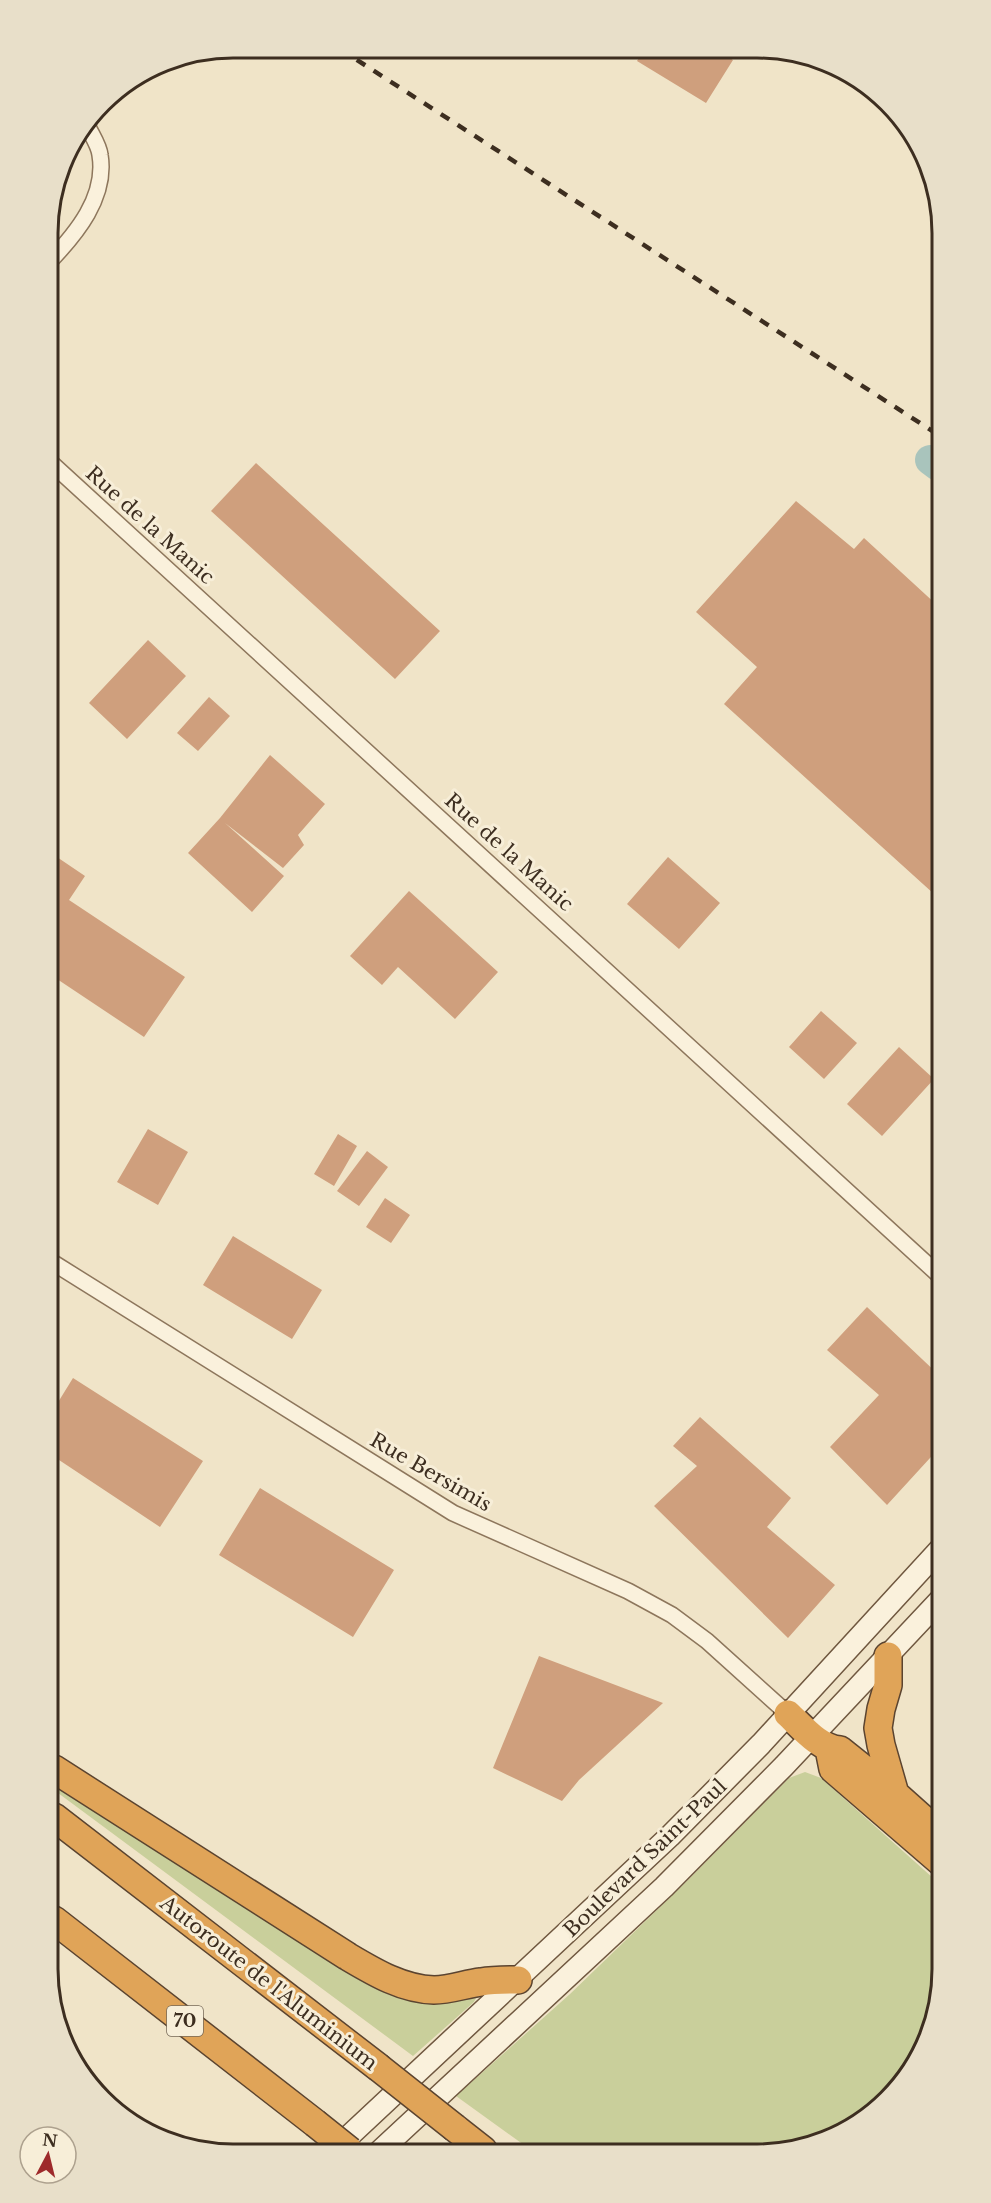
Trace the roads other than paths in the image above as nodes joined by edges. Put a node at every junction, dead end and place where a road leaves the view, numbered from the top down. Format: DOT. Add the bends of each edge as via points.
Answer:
graph roads {
  1 [pos="90,133"];
  2 [pos="59,250"];
  3 [pos="59,470"];
  4 [pos="58,1266"];
  5 [pos="932,1269"];
  6 [pos="932,1558"];
  7 [pos="932,1609"];
  8 [pos="888,1656"];
  9 [pos="788,1714"];
  10 [pos="820,1743"];
  11 [pos="58,1772"];
  12 [pos="895,1794"];
  13 [pos="58,1820"];
  14 [pos="932,1827"];
  15 [pos="932,1854"];
  16 [pos="58,1923"];
  17 [pos="518,1980"];
  18 [pos="341,2144"];
  19 [pos="341,2144"];
  20 [pos="388,2144"];
  21 [pos="475,2144"];
  1 -- 2 [label="street" via="100,154 100,182 88,214"];
  3 -- 5 [label="street, Rue de la Manic"];
  4 -- 9 [label="street, Rue Bersimis" via="453,1513 666,1611 707,1641"];
  6 -- 9 [label="main road, Boulevard Saint-Paul"];
  7 -- 8 [label="main road, Boulevard Saint-Paul"];
  8 -- 10 [label="main road, Boulevard Saint-Paul"];
  8 -- 12 [label="highway" via="888,1685 878,1728"];
  9 -- 10 [label="highway"];
  9 -- 17 [label="main road, Boulevard Saint-Paul" via="670,1836"];
  10 -- 12 [label="highway" via="840,1750"];
  10 -- 15 [label="highway" via="833,1769"];
  10 -- 20 [label="main road, Boulevard Saint-Paul"];
  11 -- 17 [label="highway" via="387,1978 436,1990"];
  12 -- 14 [label="highway"];
  13 -- 21 [label="highway, Autoroute de l'Aluminium, bridge"];
  16 -- 19 [label="highway, 70, bridge"];
  17 -- 18 [label="main road, Boulevard Saint-Paul"];
}
